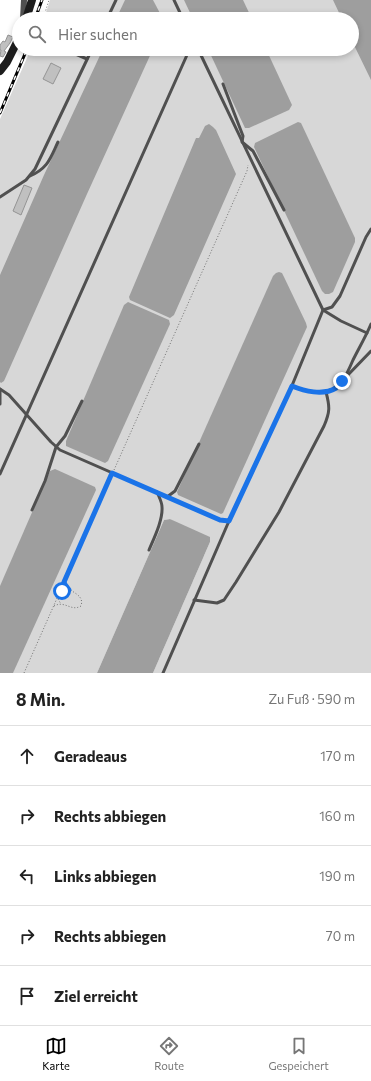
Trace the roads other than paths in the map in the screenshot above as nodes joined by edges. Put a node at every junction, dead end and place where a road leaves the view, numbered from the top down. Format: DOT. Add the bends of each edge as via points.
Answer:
graph roads {
  1 [pos="24,0"];
  2 [pos="32,0"];
  3 [pos="116,0"];
  4 [pos="174,0"];
  5 [pos="25,12"];
  6 [pos="28,12"];
  7 [pos="110,12"];
  8 [pos="180,12"];
  9 [pos="12,52"];
  10 [pos="79,56"];
  11 [pos="89,56"];
  12 [pos="187,56"];
  13 [pos="201,56"];
  14 [pos="87,60"];
  15 [pos="0,71"];
  16 [pos="223,84"];
  17 [pos="58,142"];
  18 [pos="242,142"];
  19 [pos="28,177"];
  20 [pos="0,198"];
  21 [pos="284,210"];
  22 [pos="371,229"];
  23 [pos="370,234"];
  24 [pos="323,310"];
  25 [pos="371,324"];
  26 [pos="367,333"];
  27 [pos="371,351"];
  28 [pos="342,381"];
  29 [pos="292,386"];
  30 [pos="0,389"];
  31 [pos="326,392"];
  32 [pos="82,401"];
  33 [pos="0,404"];
  34 [pos="27,415"];
  35 [pos="199,444"];
  36 [pos="56,447"];
  37 [pos="0,474"];
  38 [pos="157,492"];
  39 [pos="167,497"];
  40 [pos="32,510"];
  41 [pos="229,521"];
  42 [pos="149,550"];
  43 [pos="194,600"];
  44 [pos="162,673"];
  1 -- 5 [label="street"];
  2 -- 6 [label="main road"];
  3 -- 7 [label="lane"];
  4 -- 8 [label="lane"];
  9 -- 15 [label="main road"];
  10 -- 14 [label="lane"];
  11 -- 14 [label="lane"];
  12 -- 34 [label="lane"];
  13 -- 18 [label="lane"];
  14 -- 19 [label="lane" via="35,169"];
  16 -- 18 [label="lane" via="243,136"];
  17 -- 19 [label="lane" via="46,167"];
  18 -- 21 [label="lane" via="253,151"];
  18 -- 24 [label="lane"];
  19 -- 20 [label="lane"];
  22 -- 23 [label="lane"];
  23 -- 24 [label="lane" via="340,296 332,307"];
  24 -- 26 [label="lane"];
  24 -- 29 [label="lane"];
  25 -- 26 [label="lane"];
  26 -- 28 [label="lane"];
  27 -- 28 [label="lane"];
  28 -- 31 [label="lane"];
  29 -- 31 [label="lane" via="314,392"];
  29 -- 41 [label="lane"];
  30 -- 33 [label="lane"];
  30 -- 34 [label="lane"];
  31 -- 43 [label="lane" via="329,416 279,512 236,582 224,600 217,603"];
  32 -- 36 [label="lane" via="66,436"];
  34 -- 36 [label="lane"];
  34 -- 37 [label="lane"];
  35 -- 39 [label="lane" via="175,491"];
  36 -- 38 [label="lane"];
  36 -- 40 [label="lane"];
  38 -- 39 [label="lane"];
  38 -- 42 [label="lane" via="162,508 160,522"];
  39 -- 41 [label="lane" via="220,520"];
  41 -- 43 [label="lane"];
  43 -- 44 [label="lane"];
}
